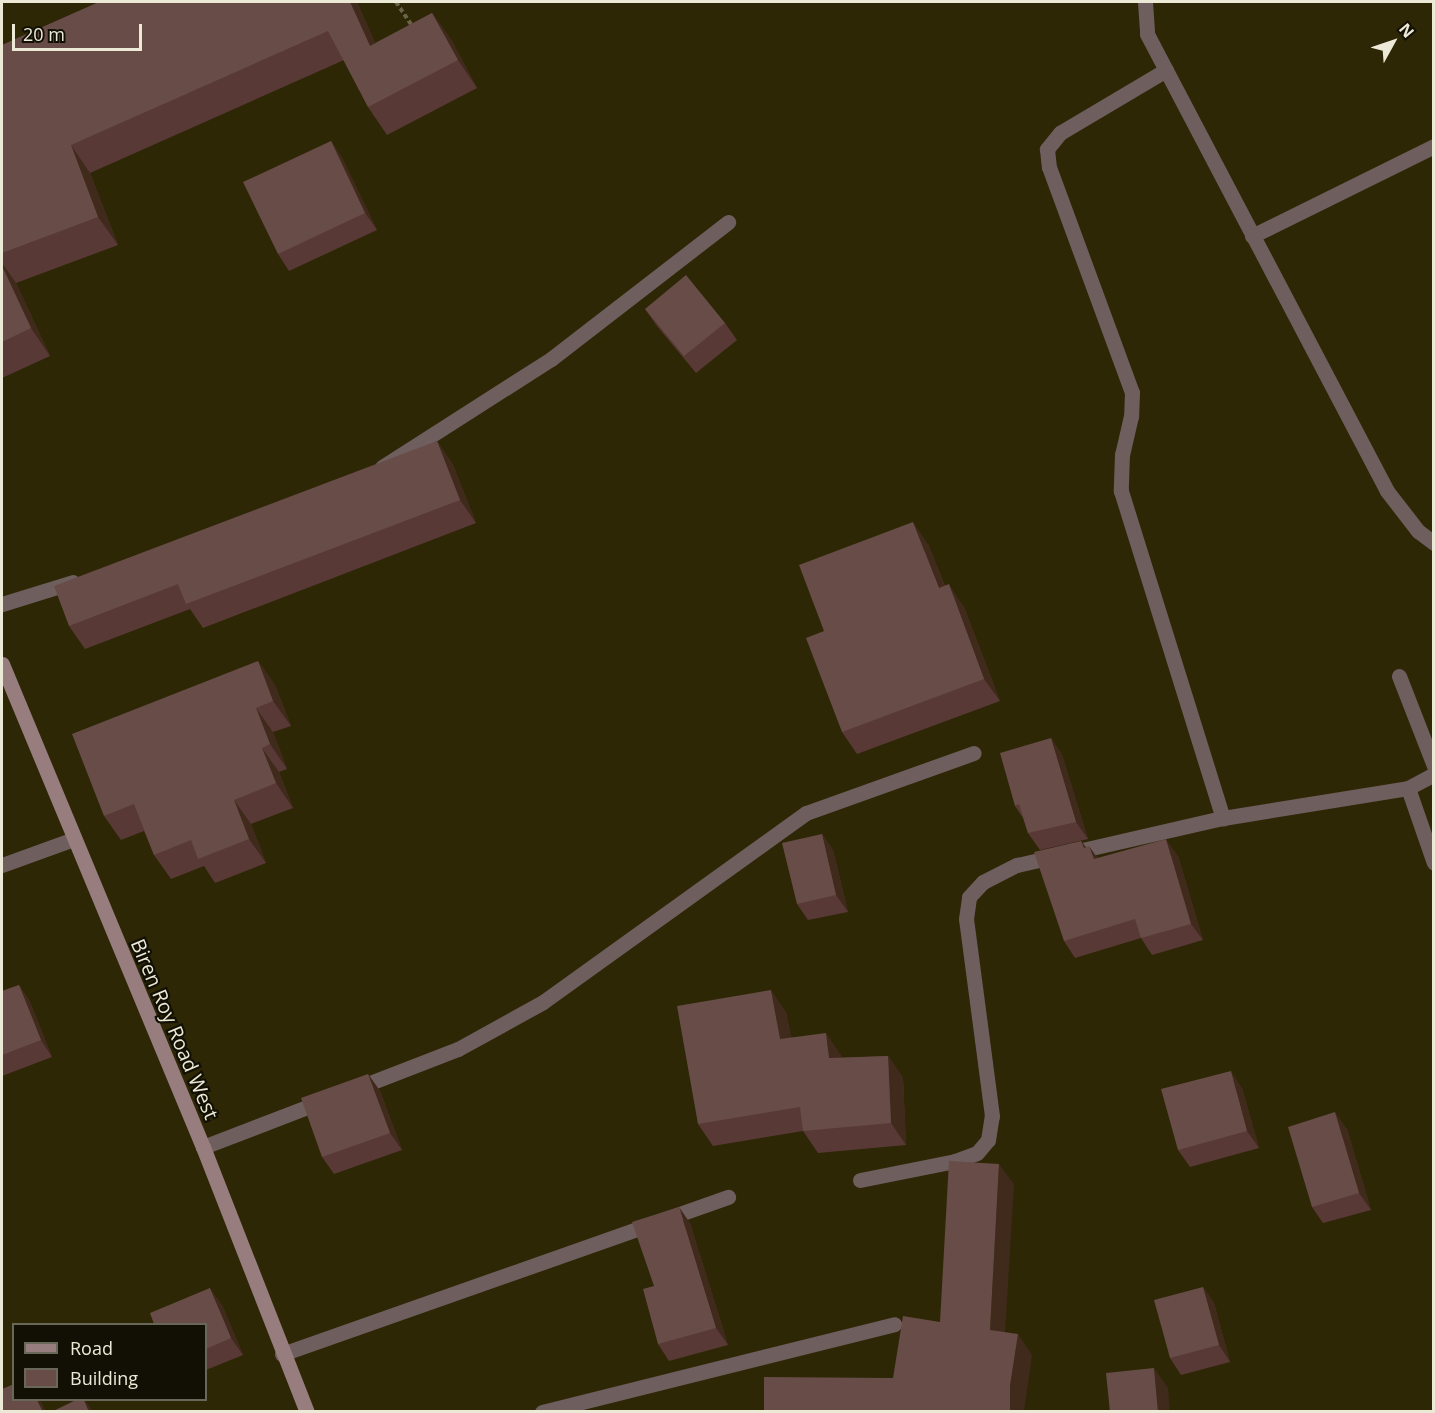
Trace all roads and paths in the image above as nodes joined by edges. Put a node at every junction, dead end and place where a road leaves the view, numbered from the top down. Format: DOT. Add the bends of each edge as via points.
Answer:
graph roads {
  1 [pos="396,2"];
  2 [pos="1145,2"];
  3 [pos="411,24"];
  4 [pos="1166,70"];
  5 [pos="1434,146"];
  6 [pos="728,222"];
  7 [pos="1252,236"];
  8 [pos="371,471"];
  9 [pos="1434,543"];
  10 [pos="87,577"];
  11 [pos="2,604"];
  12 [pos="2,664"];
  13 [pos="1399,676"];
  14 [pos="974,753"];
  15 [pos="1434,766"];
  16 [pos="1434,774"];
  17 [pos="1408,788"];
  18 [pos="1223,818"];
  19 [pos="74,840"];
  20 [pos="1434,863"];
  21 [pos="2,865"];
  22 [pos="203,1148"];
  23 [pos="860,1180"];
  24 [pos="728,1197"];
  25 [pos="894,1324"];
  26 [pos="282,1354"];
  27 [pos="307,1412"];
  28 [pos="542,1412"];
  1 -- 3 [label="path"];
  2 -- 4 [label="street" via="1147,34"];
  4 -- 7 [label="street"];
  4 -- 18 [label="street" via="1060,133 1047,148 1049,167 1131,392 1121,491"];
  5 -- 7 [label="street"];
  6 -- 8 [label="street" via="551,359"];
  7 -- 9 [label="street" via="1387,491 1418,531"];
  10 -- 11 [label="street"];
  12 -- 19 [label="main road, Biren Roy Road West"];
  13 -- 15 [label="street"];
  14 -- 22 [label="street" via="806,813 543,1002 458,1049"];
  16 -- 17 [label="street"];
  17 -- 18 [label="street"];
  17 -- 20 [label="street"];
  18 -- 23 [label="street" via="1017,865 983,882 969,897 966,919 992,1116 988,1140 977,1153 955,1161"];
  19 -- 21 [label="street"];
  19 -- 22 [label="main road, Biren Roy Road West"];
  22 -- 26 [label="main road, Biren Roy Road West"];
  24 -- 26 [label="street"];
  25 -- 28 [label="street"];
  26 -- 27 [label="main road, Biren Roy Road West"];
}
